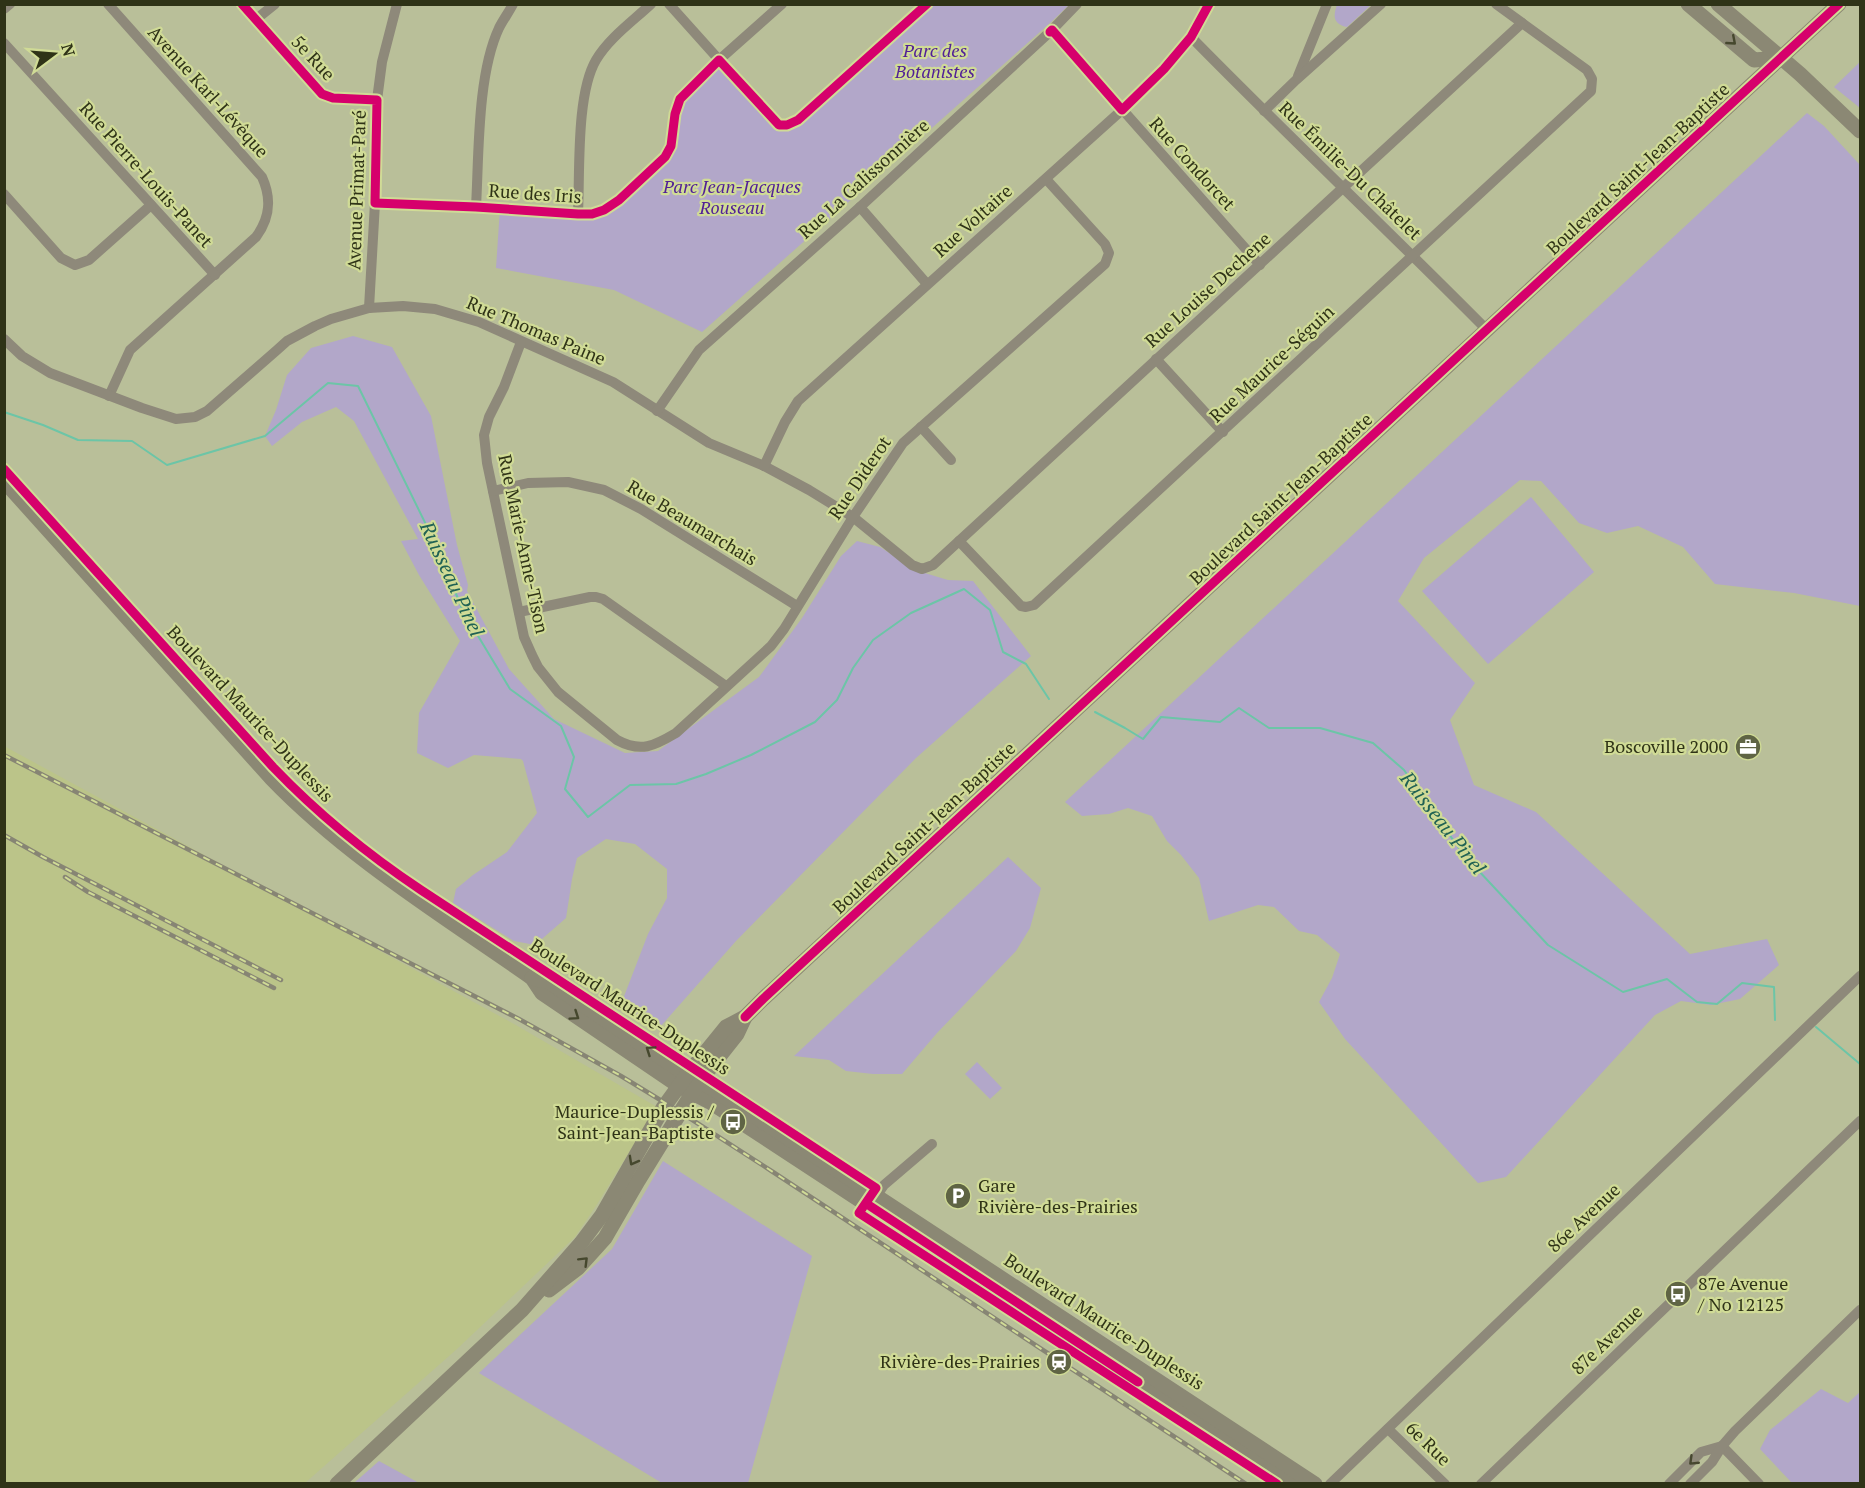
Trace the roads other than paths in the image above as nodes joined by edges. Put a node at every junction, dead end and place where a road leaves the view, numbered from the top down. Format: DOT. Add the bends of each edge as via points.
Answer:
graph roads {
  1 [pos="10,4"];
  2 [pos="108,4"];
  3 [pos="242,4"];
  4 [pos="275,4"];
  5 [pos="397,4"];
  6 [pos="513,4"];
  7 [pos="651,4"];
  8 [pos="669,4"];
  9 [pos="782,4"];
  10 [pos="927,4"];
  11 [pos="1077,4"];
  12 [pos="1209,4"];
  13 [pos="1327,4"];
  14 [pos="1381,4"];
  15 [pos="1496,4"];
  16 [pos="1688,4"];
  17 [pos="1718,4"];
  18 [pos="1839,4"];
  19 [pos="4,9"];
  20 [pos="255,20"];
  21 [pos="1522,23"];
  22 [pos="1052,30"];
  23 [pos="1191,37"];
  24 [pos="4,43"];
  25 [pos="1781,58"];
  26 [pos="719,60"];
  27 [pos="1296,80"];
  28 [pos="377,100"];
  29 [pos="1122,110"];
  30 [pos="1264,111"];
  31 [pos="1860,131"];
  32 [pos="1046,178"];
  33 [pos="1343,189"];
  34 [pos="4,194"];
  35 [pos="375,203"];
  36 [pos="151,205"];
  37 [pos="476,207"];
  38 [pos="860,207"];
  39 [pos="578,214"];
  40 [pos="1414,256"];
  41 [pos="1260,265"];
  42 [pos="215,275"];
  43 [pos="927,284"];
  44 [pos="369,308"];
  45 [pos="1487,330"];
  46 [pos="4,339"];
  47 [pos="521,342"];
  48 [pos="1156,359"];
  49 [pos="109,396"];
  50 [pos="657,411"];
  51 [pos="921,427"];
  52 [pos="1223,432"];
  53 [pos="951,460"];
  54 [pos="764,466"];
  55 [pos="4,482"];
  56 [pos="493,491"];
  57 [pos="853,517"];
  58 [pos="960,541"];
  59 [pos="912,565"];
  60 [pos="797,606"];
  61 [pos="519,612"];
  62 [pos="726,686"];
  63 [pos="636,747"];
  64 [pos="1860,976"];
  65 [pos="689,1084"];
  66 [pos="1860,1121"];
  67 [pos="932,1144"];
  68 [pos="873,1201"];
  69 [pos="1860,1310"];
  70 [pos="1388,1429"];
  71 [pos="1722,1446"];
  72 [pos="336,1484"];
  73 [pos="1293,1484"];
  74 [pos="1315,1484"];
  75 [pos="1330,1484"];
  76 [pos="1445,1484"];
  77 [pos="1481,1484"];
  78 [pos="1669,1484"];
  79 [pos="1690,1484"];
  80 [pos="1759,1484"];
  1 -- 19 [label="street"];
  2 -- 42 [label="street, Avenue Karl-Lévêque" via="262,177 268,192 267,216 256,237"];
  3 -- 20 [label="street, 5e Rue"];
  4 -- 20 [label="street"];
  5 -- 28 [label="street, Avenue Primat-Paré"];
  6 -- 37 [label="street" via="489,59"];
  7 -- 39 [label="street" via="608,44 589,77 581,116"];
  8 -- 26 [label="street"];
  9 -- 26 [label="street, Rue des Iris"];
  10 -- 26 [label="street" via="798,120 787,125 773,120"];
  11 -- 22 [label="street, Rue La Galissonnière"];
  12 -- 23 [label="street, Rue Voltaire"];
  13 -- 27 [label="street"];
  14 -- 27 [label="street"];
  15 -- 21 [label="street"];
  16 -- 25 [label="street, one-way" via="1754,60"];
  17 -- 25 [label="street"];
  18 -- 25 [label="street, Boulevard Saint-Jean-Baptiste"];
  20 -- 28 [label="street, 5e Rue" via="322,94"];
  21 -- 33 [label="street, Rue Louise Dechene"];
  21 -- 40 [label="street, Rue Maurice-Séguin" via="1587,70 1592,79 1591,91"];
  22 -- 29 [label="street, Rue Condorcet"];
  22 -- 38 [label="street, Rue La Galissonnière"];
  23 -- 29 [label="street, Rue Voltaire"];
  23 -- 30 [label="street, Rue Émilie-Du Châtelet"];
  24 -- 36 [label="street, Rue Pierre-Louis-Panet"];
  25 -- 31 [label="street"];
  25 -- 45 [label="street, Boulevard Saint-Jean-Baptiste"];
  26 -- 39 [label="street, Rue des Iris" via="680,99 665,157 604,210"];
  27 -- 30 [label="street"];
  28 -- 35 [label="street, Avenue Primat-Paré"];
  29 -- 32 [label="street, Rue Voltaire"];
  29 -- 41 [label="street, Rue Condorcet"];
  30 -- 33 [label="street, Rue Émilie-Du Châtelet"];
  32 -- 43 [label="street, Rue Voltaire"];
  32 -- 51 [label="street, Rue Diderot" via="1106,244 1108,259"];
  33 -- 40 [label="street, Rue Émilie-Du Châtelet"];
  33 -- 41 [label="street, Rue Louise Dechene"];
  34 -- 36 [label="street" via="61,258 75,265 89,260"];
  35 -- 37 [label="street, Rue des Iris"];
  35 -- 44 [label="street, Avenue Primat-Paré"];
  36 -- 42 [label="street, Rue Pierre-Louis-Panet"];
  37 -- 39 [label="street, Rue des Iris"];
  38 -- 43 [label="street"];
  38 -- 50 [label="street, Rue La Galissonnière" via="699,350"];
  40 -- 45 [label="street, Rue Émilie-Du Châtelet"];
  40 -- 52 [label="street, Rue Maurice-Séguin"];
  41 -- 48 [label="street, Rue Louise Dechene"];
  42 -- 49 [label="street" via="130,350"];
  43 -- 54 [label="street, Rue Voltaire" via="798,401"];
  44 -- 47 [label="street, Rue Thomas Paine" via="435,309 479,322"];
  44 -- 49 [label="street, Rue Thomas Paine" via="331,319 287,341 213,407 195,417 169,417"];
  45 -- 65 [label="street, Boulevard Saint-Jean-Baptiste" via="745,1017 726,1027"];
  46 -- 49 [label="street, Rue Thomas Paine" via="50,373"];
  47 -- 50 [label="street, Rue Thomas Paine" via="613,382"];
  47 -- 56 [label="street, Rue Marie-Anne-Tison" via="484,435"];
  48 -- 52 [label="street"];
  48 -- 58 [label="street, Rue Louise Dechene"];
  50 -- 54 [label="street, Rue Thomas Paine" via="709,443"];
  51 -- 53 [label="street"];
  51 -- 57 [label="street, Rue Diderot" via="903,443"];
  52 -- 58 [label="street, Rue Maurice-Séguin" via="1034,605 1021,606"];
  54 -- 57 [label="street, Rue Thomas Paine"];
  55 -- 65 [label="street, Boulevard Maurice-Duplessis" via="309,816 383,874 531,978 542,993"];
  56 -- 60 [label="street, Rue Beaumarchais" via="528,483 568,482 604,490"];
  56 -- 61 [label="street, Rue Marie-Anne-Tison"];
  57 -- 59 [label="street, Rue Thomas Paine"];
  57 -- 60 [label="street, Rue Diderot"];
  58 -- 59 [label="street, Rue Louise Dechene" via="933,565 922,569"];
  60 -- 62 [label="street, Rue Diderot" via="771,646"];
  61 -- 62 [label="street" via="590,597 603,599"];
  61 -- 63 [label="street, Rue Marie-Anne-Tison" via="532,655 558,692 616,740"];
  62 -- 63 [label="street, Rue Diderot" via="676,733 658,744"];
  64 -- 70 [label="street, 86e Avenue"];
  65 -- 68 [label="street, Boulevard Maurice-Duplessis" via="711,1102"];
  65 -- 72 [label="street, Boulevard Saint-Jean-Baptiste" via="663,1108 597,1222 522,1310"];
  66 -- 77 [label="street, 87e Avenue"];
  67 -- 68 [label="street" via="884,1185"];
  68 -- 73 [label="street, Boulevard Maurice-Duplessis"];
  68 -- 74 [label="street, Boulevard Maurice-Duplessis"];
  69 -- 71 [label="street"];
  70 -- 75 [label="street, 86e Avenue"];
  70 -- 76 [label="street, 6e Rue"];
  71 -- 78 [label="street, one-way" via="1701,1452"];
  71 -- 79 [label="street"];
  71 -- 80 [label="street"];
}
